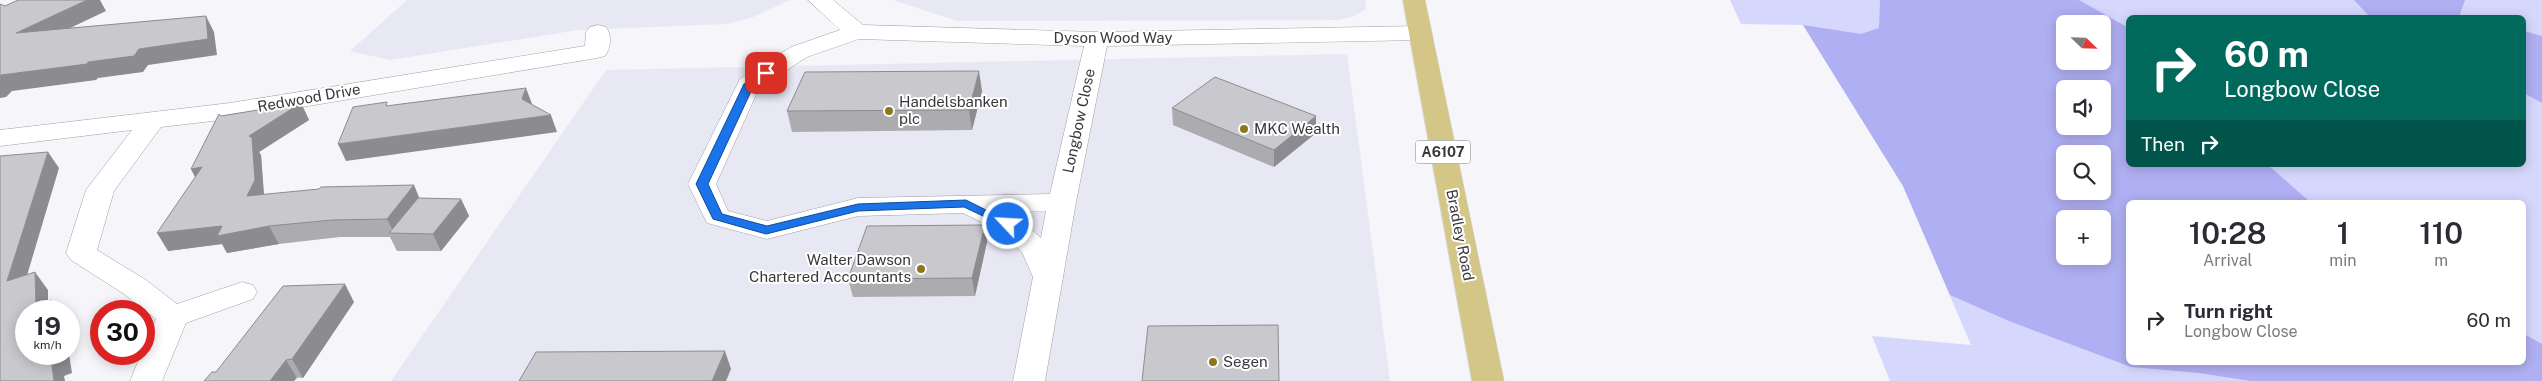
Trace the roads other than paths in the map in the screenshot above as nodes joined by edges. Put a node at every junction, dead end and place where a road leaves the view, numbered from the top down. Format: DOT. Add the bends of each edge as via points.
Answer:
graph roads {
  1 [pos="819,0"];
  2 [pos="1414,0"];
  3 [pos="598,32"];
  4 [pos="857,32"];
  5 [pos="1420,33"];
  6 [pos="1096,40"];
  7 [pos="153,120"];
  8 [pos="0,138"];
  9 [pos="1062,202"];
  10 [pos="966,204"];
  11 [pos="1048,277"];
  12 [pos="242,292"];
  13 [pos="173,316"];
  14 [pos="146,381"];
  15 [pos="1029,381"];
  16 [pos="1488,381"];
  1 -- 4 [label="street"];
  2 -- 5 [label="main road, Bradley Road / A6107"];
  3 -- 7 [label="street, Redwood Drive" via="597,51 230,111"];
  4 -- 6 [label="street, Dyson Wood Way"];
  4 -- 10 [label="street" via="799,52 749,84 702,184 717,217 766,230 858,207"];
  5 -- 6 [label="street, Dyson Wood Way"];
  5 -- 16 [label="main road, Bradley Road / A6107"];
  6 -- 9 [label="street, Longbow Close"];
  7 -- 8 [label="street, Redwood Drive"];
  7 -- 13 [label="street" via="100,190 81,254"];
  9 -- 10 [label="street"];
  9 -- 11 [label="street, Longbow Close"];
  10 -- 11 [label="street" via="1008,224 1034,247"];
  11 -- 15 [label="street, Longbow Close"];
  12 -- 13 [label="street"];
  13 -- 14 [label="street"];
}
